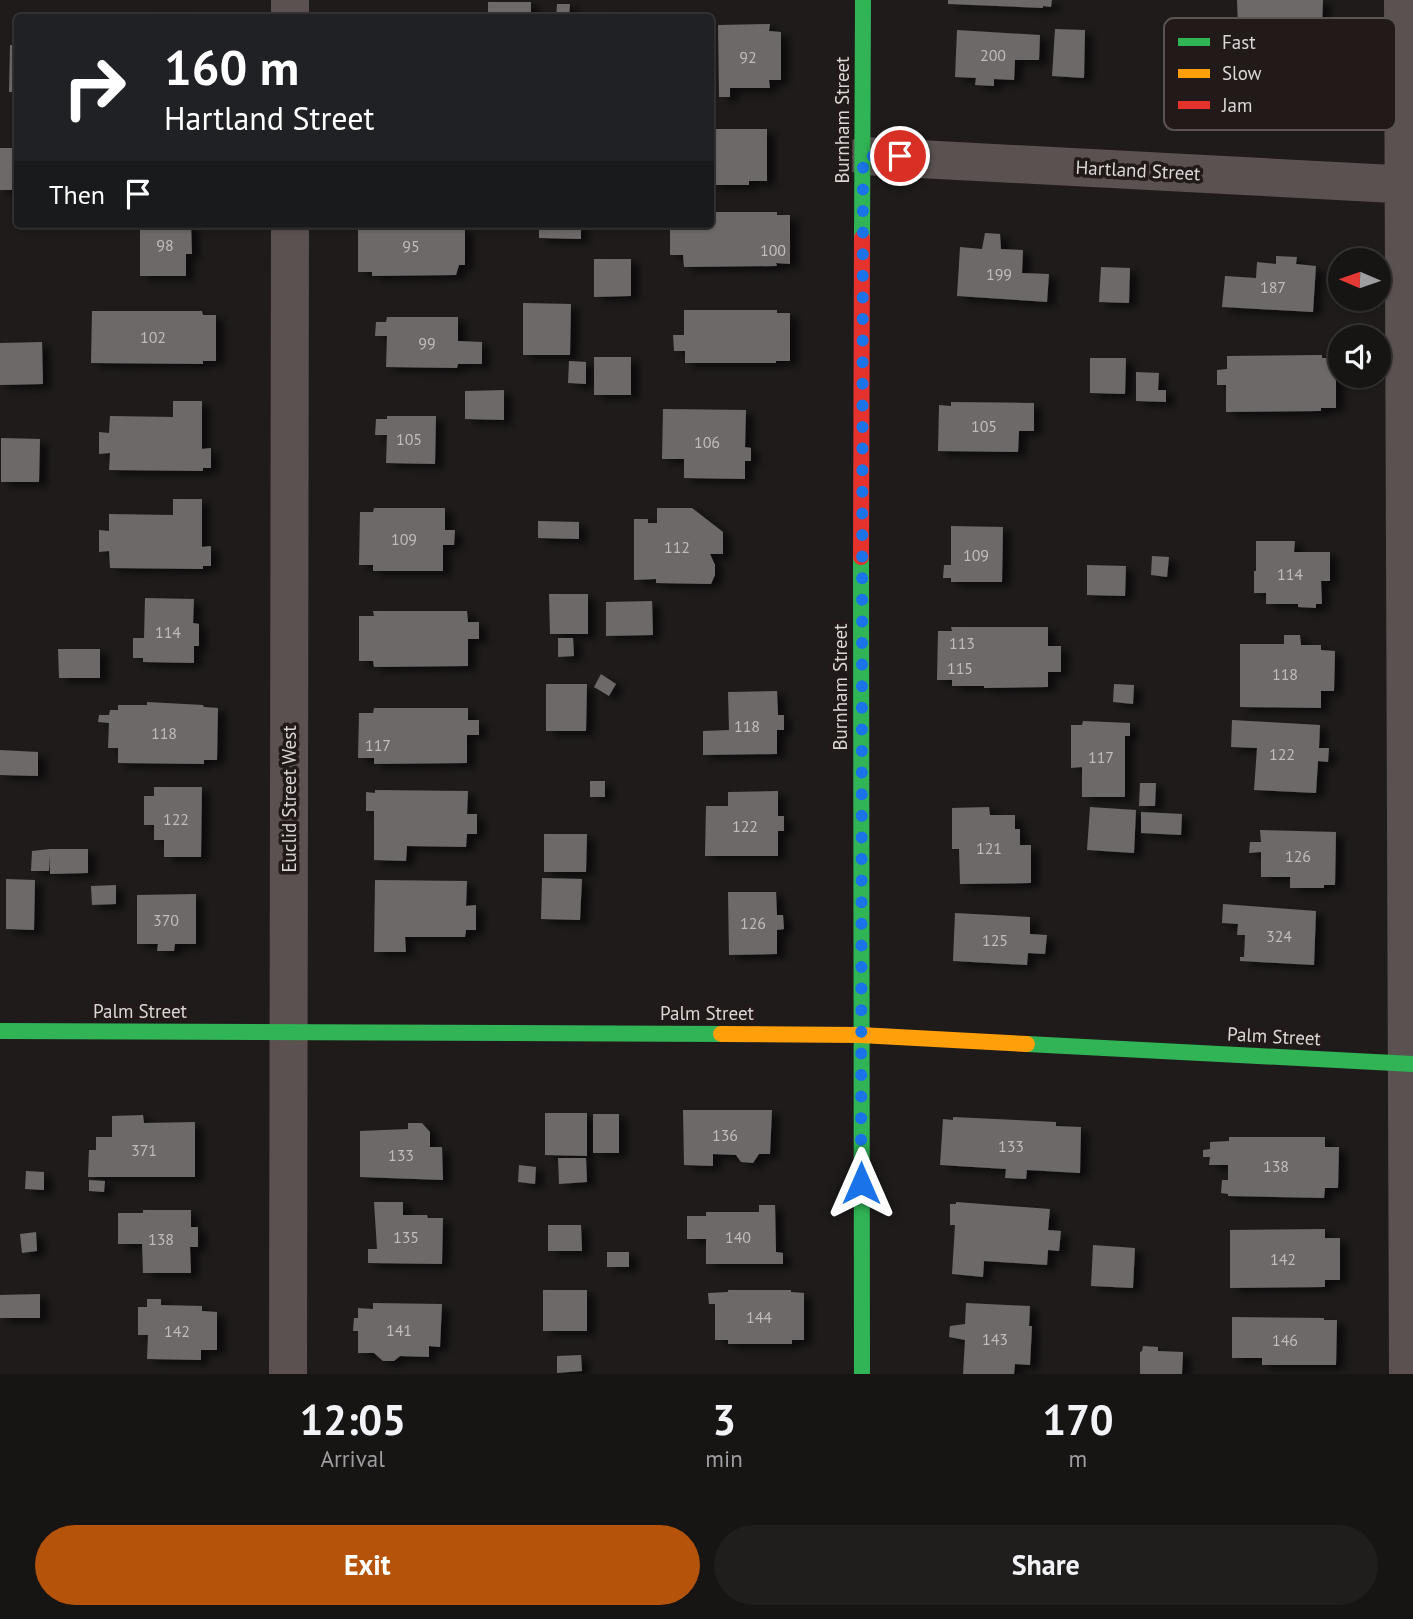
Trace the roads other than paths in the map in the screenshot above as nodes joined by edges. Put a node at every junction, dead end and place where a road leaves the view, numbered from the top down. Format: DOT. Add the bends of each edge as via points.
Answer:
graph roads {
  1 [pos="863,0"];
  2 [pos="1404,0"];
  3 [pos="863,156"];
  4 [pos="1408,184"];
  5 [pos="290,228"];
  6 [pos="0,1031"];
  7 [pos="288,1032"];
  8 [pos="860,1035"];
  9 [pos="1410,1064"];
  10 [pos="288,1374"];
  11 [pos="862,1374"];
  12 [pos="1408,1374"];
  1 -- 3 [label="street, Burnham Street"];
  2 -- 4 [label="street"];
  3 -- 4 [label="street, Hartland Street"];
  3 -- 8 [label="street, Burnham Street"];
  4 -- 9 [label="street"];
  5 -- 7 [label="street, Euclid Street West"];
  6 -- 7 [label="street, Palm Street"];
  7 -- 8 [label="street, Palm Street"];
  7 -- 10 [label="street, Euclid Street West"];
  8 -- 9 [label="street, Palm Street"];
  8 -- 11 [label="street, Burnham Street"];
  9 -- 12 [label="street"];
}
